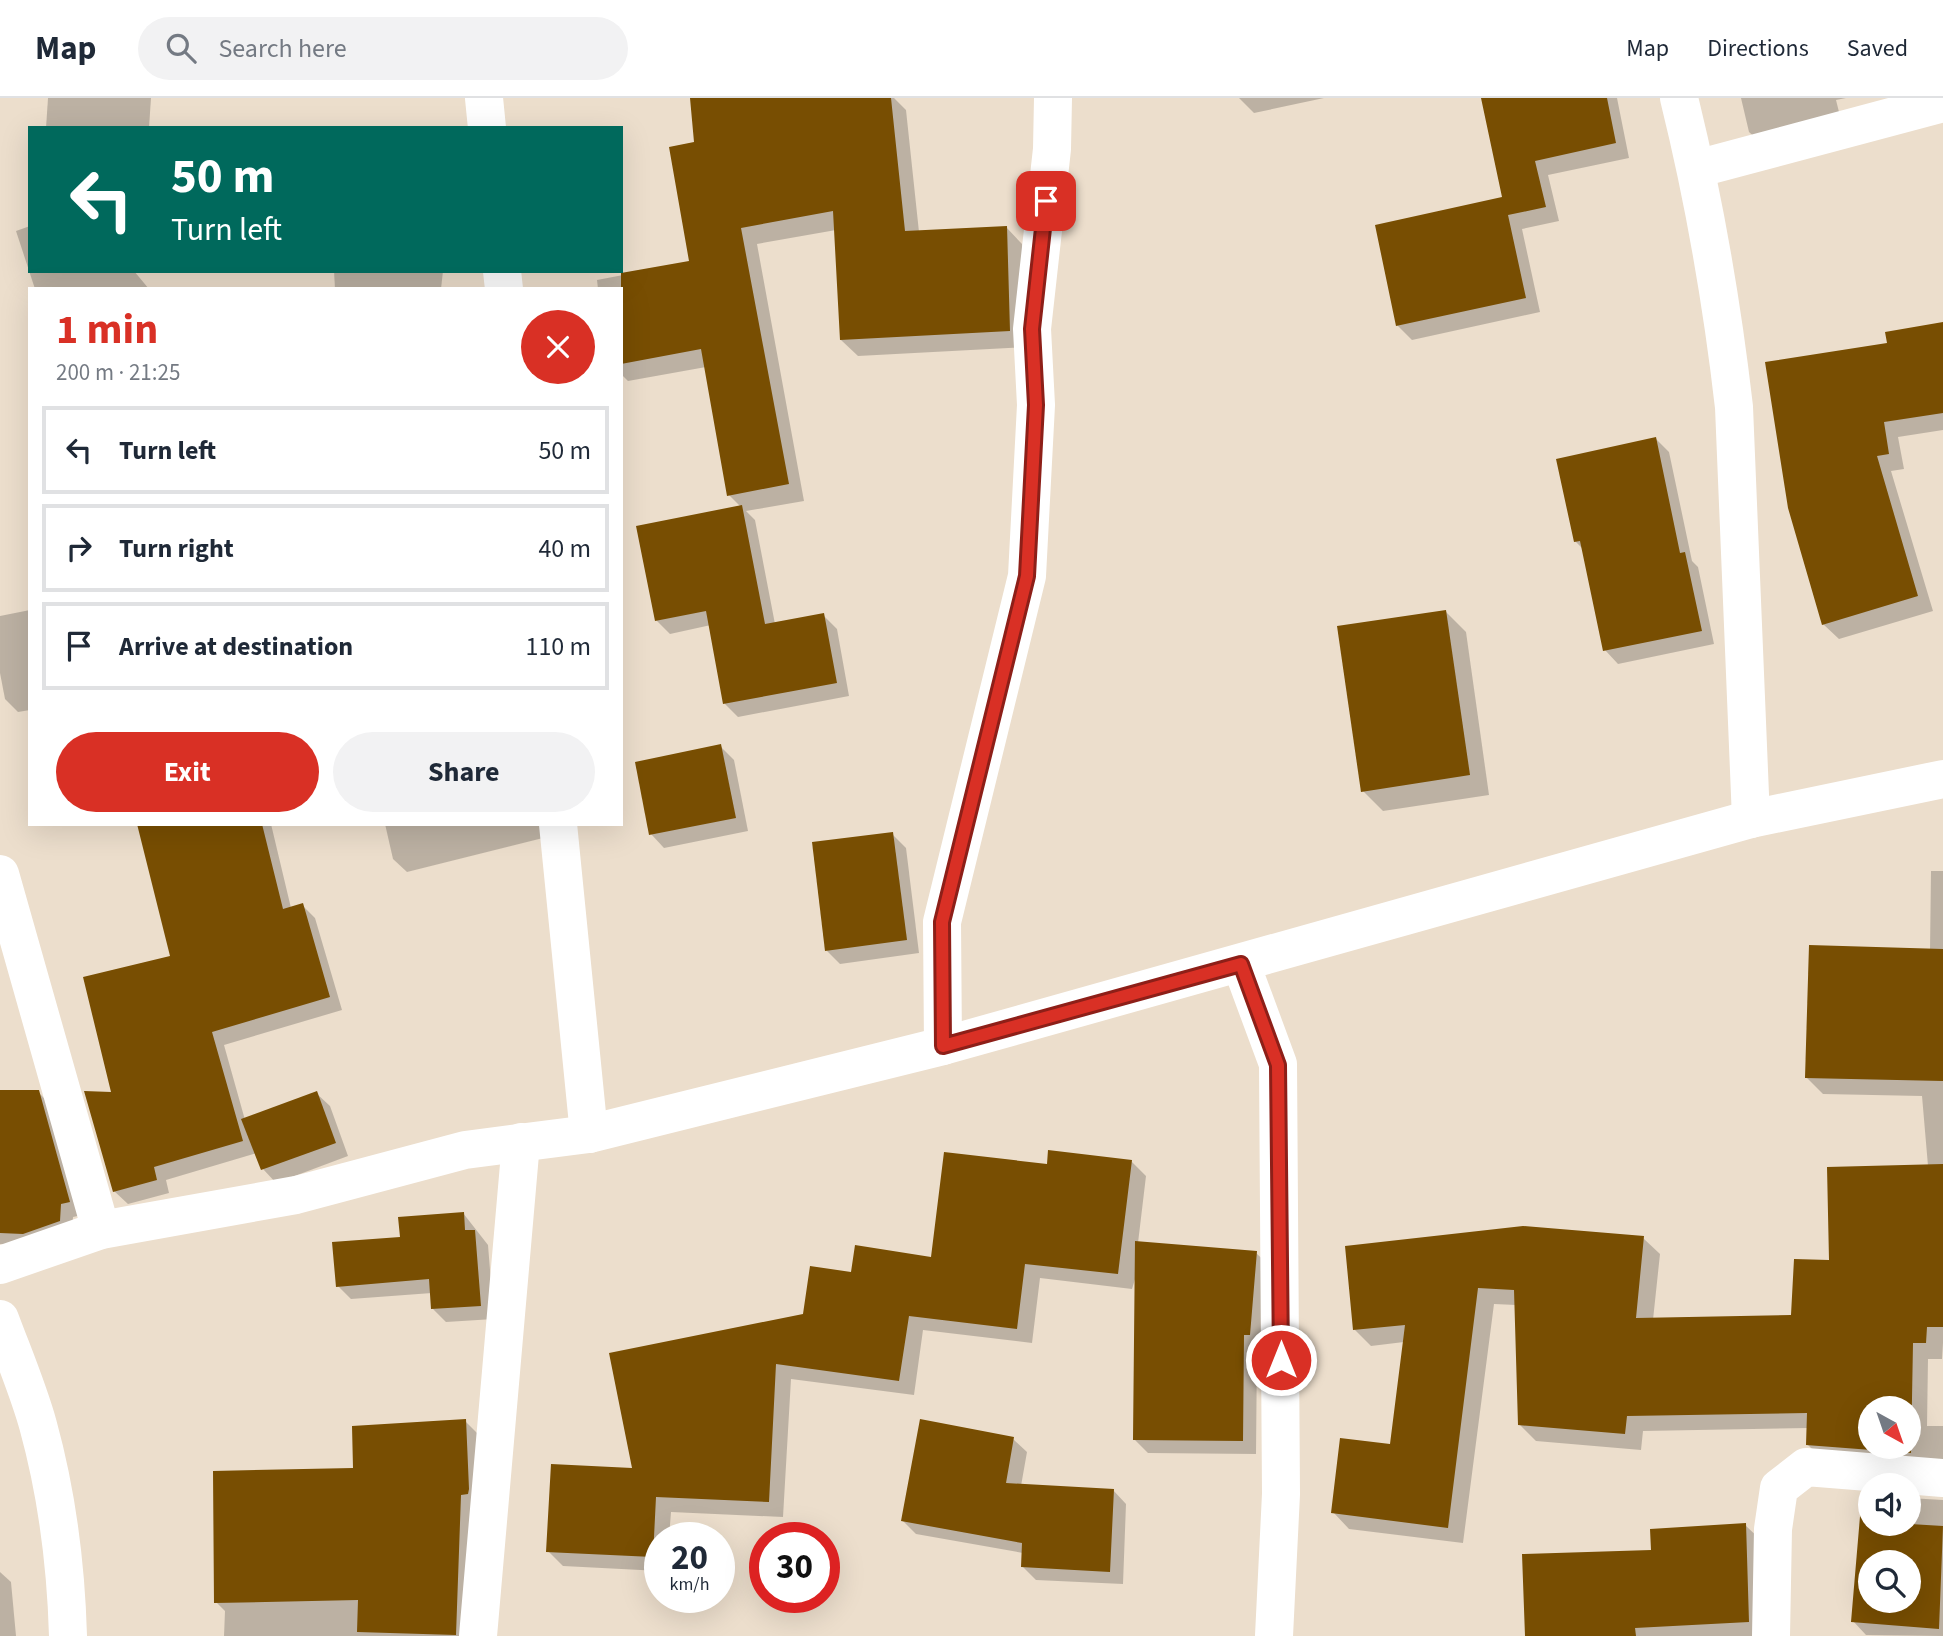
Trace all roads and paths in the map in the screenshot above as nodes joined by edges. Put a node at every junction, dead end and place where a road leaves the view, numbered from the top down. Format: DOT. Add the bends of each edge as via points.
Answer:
graph roads {
  1 [pos="484,98"];
  2 [pos="1053,98"];
  3 [pos="1679,98"];
  4 [pos="1943,103"];
  5 [pos="487,126"];
  6 [pos="1696,169"];
  7 [pos="1943,779"];
  8 [pos="1751,819"];
  9 [pos="558,826"];
  10 [pos="0,874"];
  11 [pos="1241,964"];
  12 [pos="943,1046"];
  13 [pos="590,1134"];
  14 [pos="521,1142"];
  15 [pos="101,1230"];
  16 [pos="0,1265"];
  17 [pos="0,1319"];
  18 [pos="1943,1478"];
  19 [pos="68,1636"];
  20 [pos="478,1636"];
  21 [pos="1274,1636"];
  22 [pos="1771,1636"];
  1 -- 5 [label="street"];
  2 -- 12 [label="street" via="1052,149 1032,329 1036,405 1027,576 942,922"];
  3 -- 6 [label="street"];
  4 -- 6 [label="street"];
  6 -- 8 [label="street" via="1734,407"];
  7 -- 8 [label="street"];
  8 -- 11 [label="street"];
  9 -- 13 [label="street"];
  10 -- 15 [label="street"];
  11 -- 12 [label="street"];
  11 -- 21 [label="street" via="1278,1065 1281,1494"];
  12 -- 13 [label="street"];
  13 -- 14 [label="street"];
  14 -- 15 [label="street" via="465,1150 296,1195"];
  14 -- 20 [label="street"];
  15 -- 16 [label="street"];
  17 -- 19 [label="street" via="38,1423 54,1490 67,1586"];
  18 -- 22 [label="street" via="1806,1467 1779,1488 1773,1529"];
}
